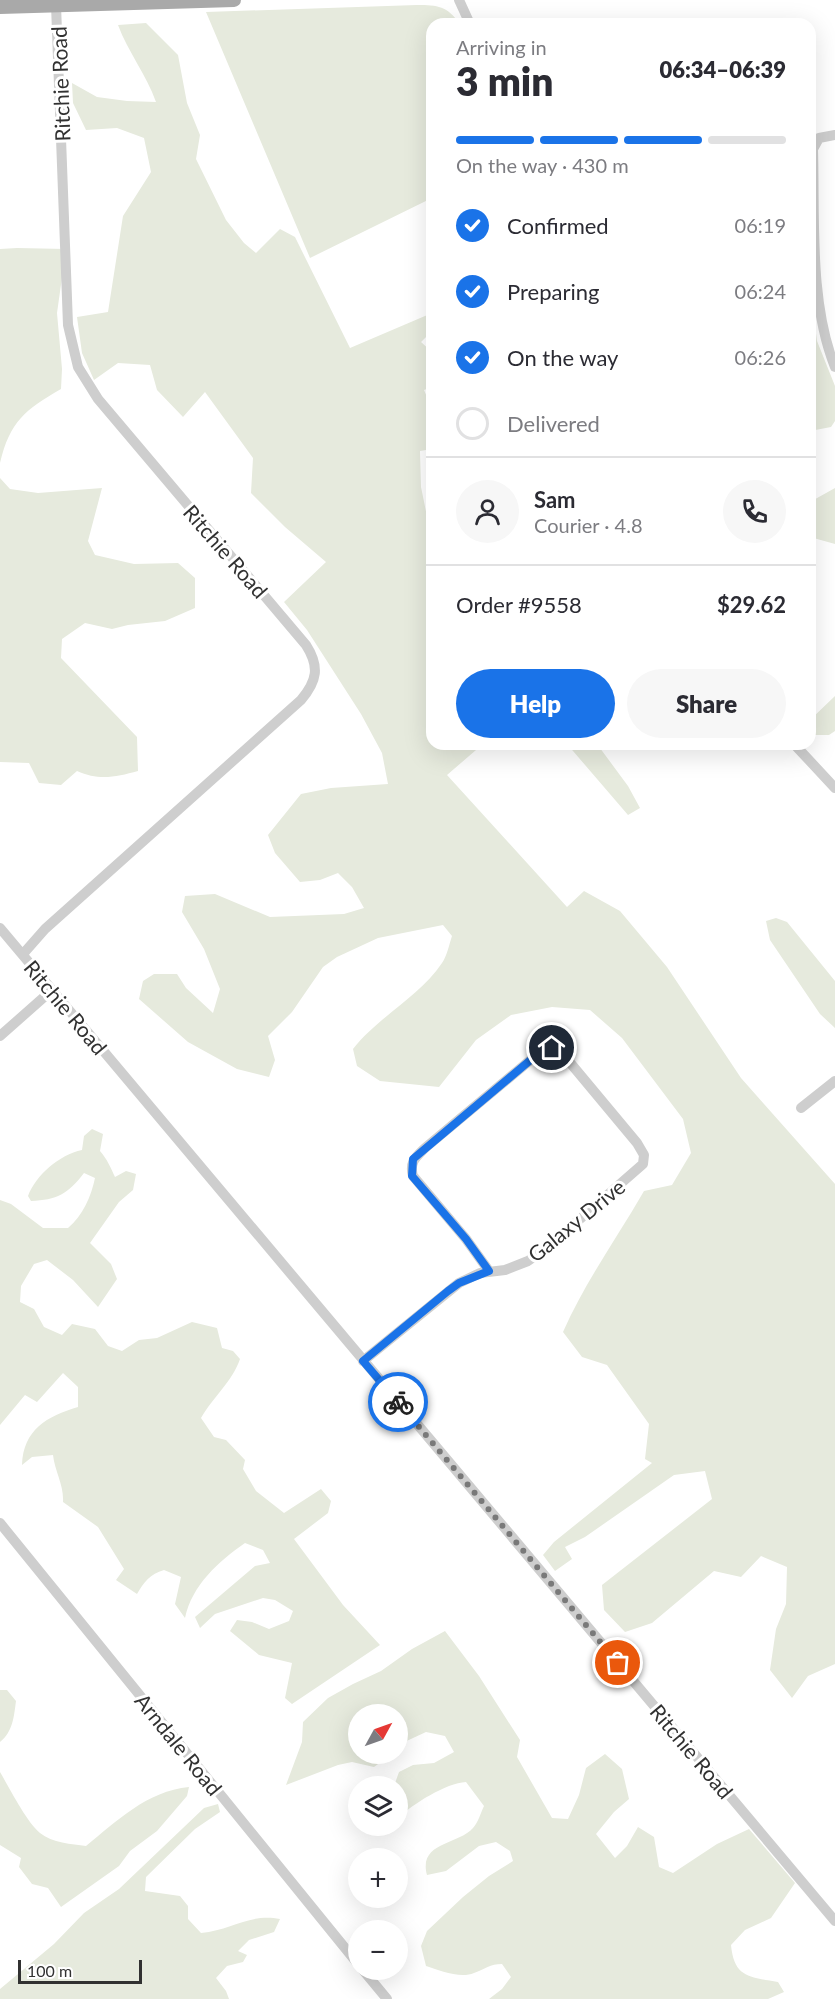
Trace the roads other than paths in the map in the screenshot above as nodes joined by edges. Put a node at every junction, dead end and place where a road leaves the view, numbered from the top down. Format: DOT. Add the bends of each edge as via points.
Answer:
graph roads {
  1 [pos="234,0"];
  2 [pos="459,0"];
  3 [pos="56,5"];
  4 [pos="0,7"];
  5 [pos="467,18"];
  6 [pos="835,135"];
  7 [pos="816,142"];
  8 [pos="816,240"];
  9 [pos="835,367"];
  10 [pos="800,750"];
  11 [pos="835,788"];
  12 [pos="0,928"];
  13 [pos="23,954"];
  14 [pos="52,990"];
  15 [pos="0,1036"];
  16 [pos="835,1081"];
  17 [pos="801,1108"];
  18 [pos="489,1271"];
  19 [pos="363,1361"];
  20 [pos="0,1523"];
  21 [pos="835,1921"];
  22 [pos="348,1952"];
  23 [pos="371,1980"];
  24 [pos="387,1999"];
  1 -- 3 [label="main road"];
  2 -- 5 [label="street"];
  3 -- 4 [label="main road"];
  3 -- 13 [label="street, Ritchie Road" via="67,304 74,357 98,399 306,645 316,669 315,680 301,700 45,929"];
  6 -- 7 [label="street"];
  8 -- 9 [label="street" via="818,299"];
  10 -- 11 [label="street"];
  12 -- 13 [label="street"];
  13 -- 14 [label="street, Ritchie Road"];
  14 -- 15 [label="street"];
  14 -- 19 [label="street, Ritchie Road"];
  16 -- 17 [label="street"];
  18 -- 18 [label="street, Galaxy Drive" via="528,1262 643,1164 644,1155 638,1143 555,1049 540,1052 413,1159 412,1176"];
  18 -- 19 [label="street, Galaxy Drive" via="459,1283"];
  19 -- 21 [label="street, Ritchie Road"];
  20 -- 22 [label="street, Arndale Road"];
  23 -- 24 [label="street"];
}
